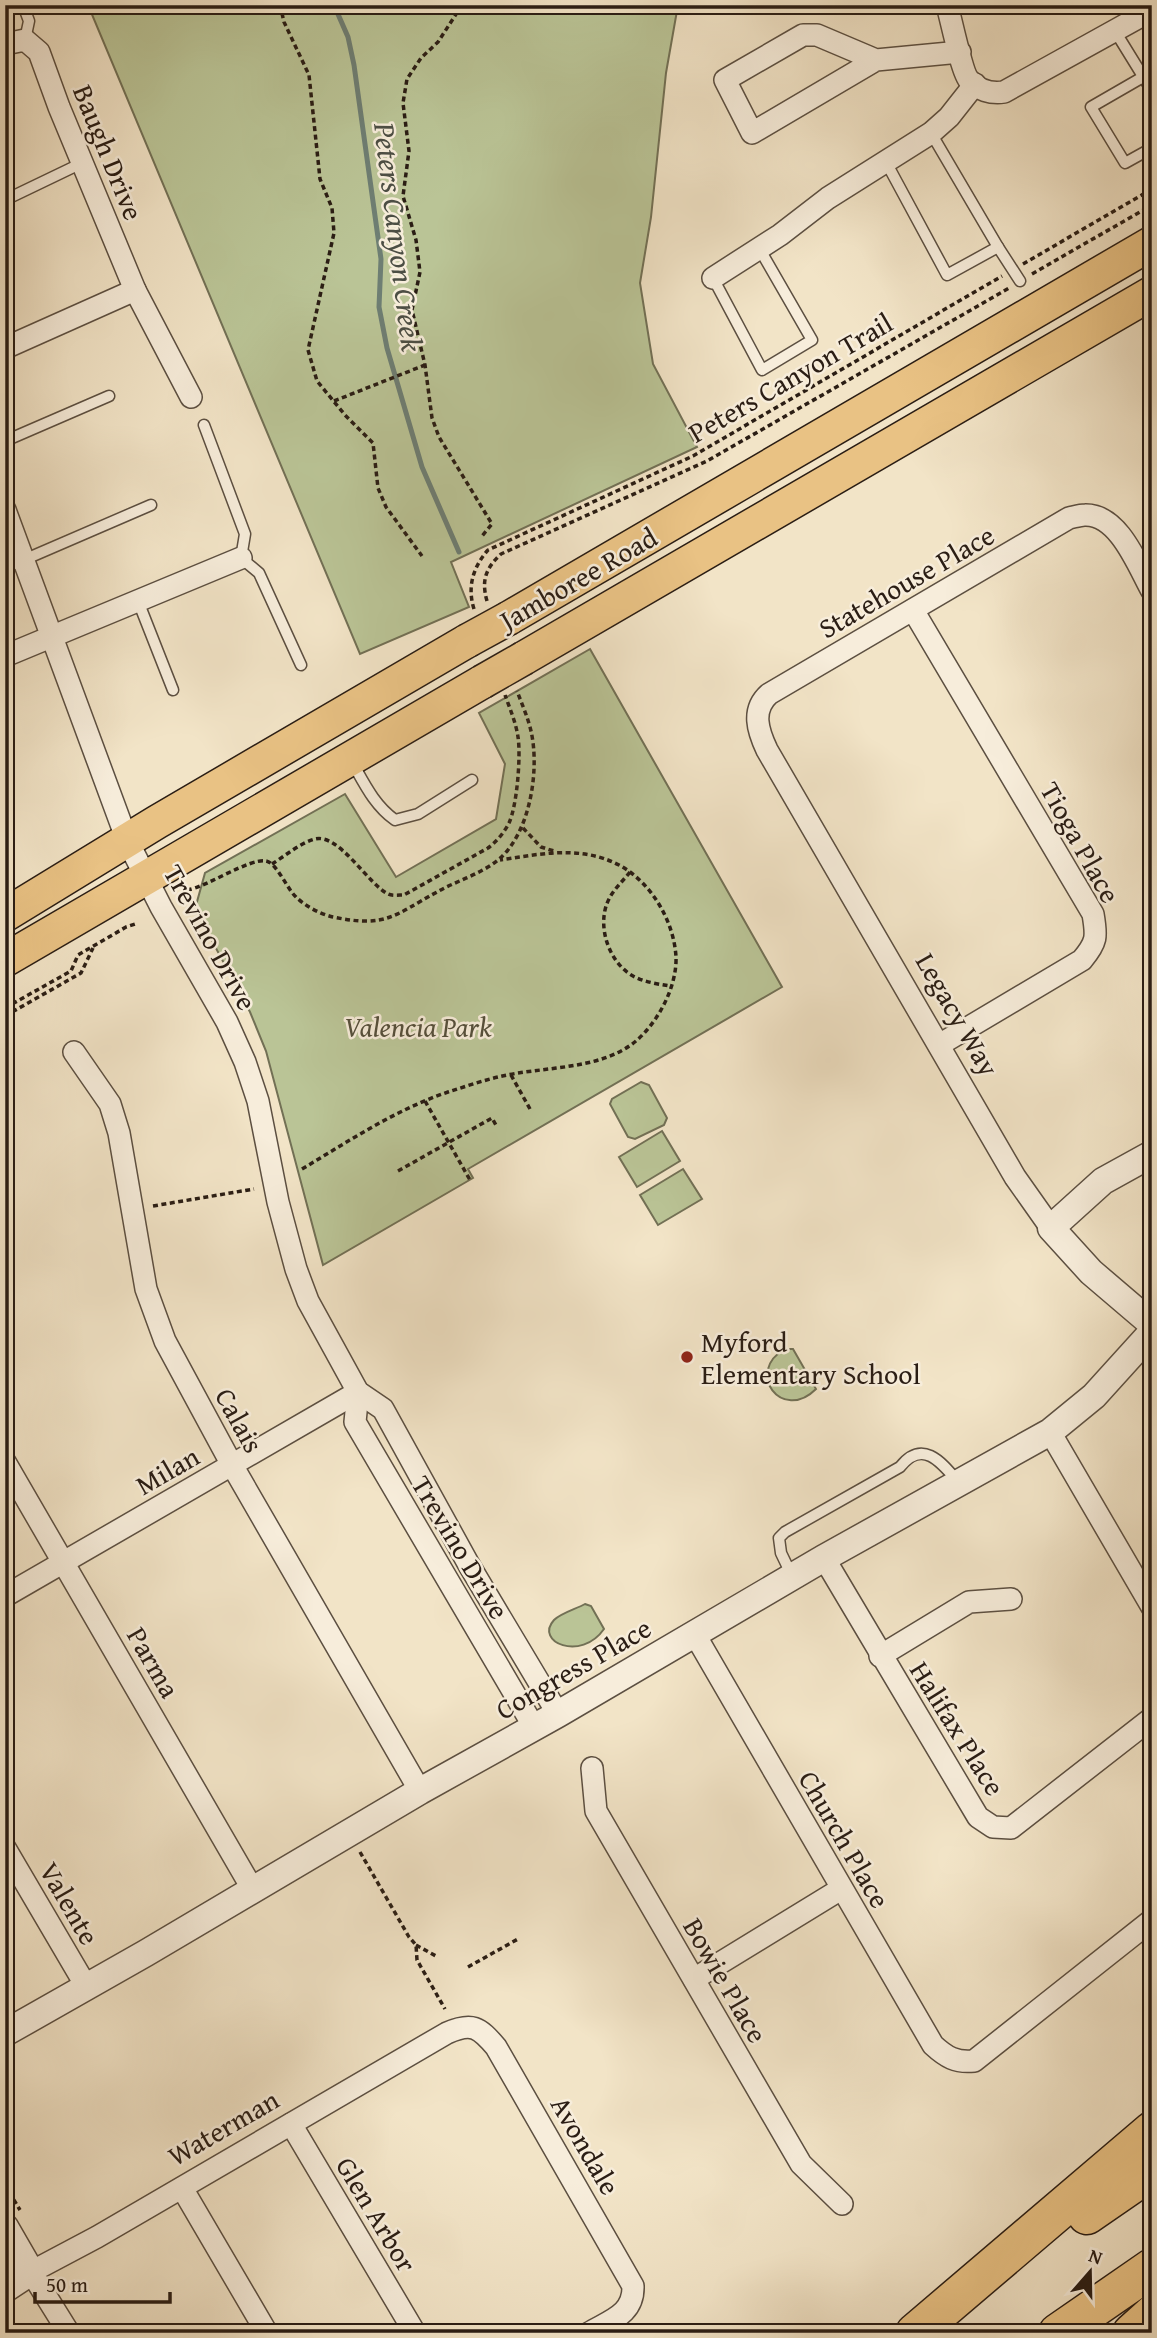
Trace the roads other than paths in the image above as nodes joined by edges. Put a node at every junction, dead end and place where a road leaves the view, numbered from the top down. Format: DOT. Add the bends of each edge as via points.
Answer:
graph roads {
  1 [pos="23,5"];
  2 [pos="947,5"];
  3 [pos="1152,10"];
  4 [pos="1115,31"];
  5 [pos="15,42"];
  6 [pos="960,52"];
  7 [pos="876,60"];
  8 [pos="1143,77"];
  9 [pos="975,84"];
  10 [pos="1152,91"];
  11 [pos="931,133"];
  12 [pos="1152,148"];
  13 [pos="886,162"];
  14 [pos="82,163"];
  15 [pos="5,200"];
  16 [pos="1152,243"];
  17 [pos="998,247"];
  18 [pos="759,248"];
  19 [pos="713,278"];
  20 [pos="1020,281"];
  21 [pos="135,290"];
  22 [pos="1152,293"];
  23 [pos="5,348"];
  24 [pos="109,396"];
  25 [pos="191,397"];
  26 [pos="204,425"];
  27 [pos="5,441"];
  28 [pos="151,505"];
  29 [pos="5,510"];
  30 [pos="241,558"];
  31 [pos="15,565"];
  32 [pos="1152,591"];
  33 [pos="138,601"];
  34 [pos="913,610"];
  35 [pos="52,636"];
  36 [pos="5,656"];
  37 [pos="301,664"];
  38 [pos="173,690"];
  39 [pos="761,705"];
  40 [pos="350,760"];
  41 [pos="472,780"];
  42 [pos="127,841"];
  43 [pos="147,879"];
  44 [pos="5,915"];
  45 [pos="5,960"];
  46 [pos="939,1045"];
  47 [pos="74,1052"];
  48 [pos="1152,1154"];
  49 [pos="1051,1228"];
  50 [pos="1152,1324"];
  51 [pos="1152,1332"];
  52 [pos="358,1392"];
  53 [pos="1050,1432"];
  54 [pos="5,1462"];
  55 [pos="232,1465"];
  56 [pos="959,1483"];
  57 [pos="824,1558"];
  58 [pos="64,1562"];
  59 [pos="792,1576"];
  60 [pos="5,1596"];
  61 [pos="1011,1599"];
  62 [pos="1152,1607"];
  63 [pos="694,1633"];
  64 [pos="880,1656"];
  65 [pos="558,1714"];
  66 [pos="1152,1718"];
  67 [pos="534,1727"];
  68 [pos="592,1768"];
  69 [pos="420,1791"];
  70 [pos="5,1848"];
  71 [pos="841,1889"];
  72 [pos="253,1890"];
  73 [pos="1152,1920"];
  74 [pos="694,1979"];
  75 [pos="86,1986"];
  76 [pos="474,2027"];
  77 [pos="5,2033"];
  78 [pos="290,2124"];
  79 [pos="1152,2132"];
  80 [pos="1152,2170"];
  81 [pos="182,2188"];
  82 [pos="842,2204"];
  83 [pos="5,2227"];
  84 [pos="1152,2268"];
  85 [pos="31,2272"];
  86 [pos="5,2289"];
  87 [pos="1152,2315"];
  88 [pos="69,2333"];
  89 [pos="267,2333"];
  90 [pos="415,2333"];
  91 [pos="589,2333"];
  92 [pos="916,2333"];
  93 [pos="1058,2333"];
  94 [pos="1132,2333"];
  1 -- 5 [label="lane" via="29,21"];
  2 -- 6 [label="street"];
  3 -- 4 [label="street"];
  4 -- 8 [label="lane"];
  4 -- 9 [label="street" via="1004,92 983,90"];
  5 -- 14 [label="street, Baugh Drive" via="39,52"];
  6 -- 7 [label="street"];
  6 -- 9 [label="street" via="967,79"];
  7 -- 7 [label="street" via="817,35 803,35 725,80 752,133"];
  8 -- 10 [label="lane"];
  8 -- 12 [label="lane" via="1091,107 1125,163"];
  9 -- 11 [label="street"];
  11 -- 13 [label="street"];
  11 -- 17 [label="lane"];
  13 -- 17 [label="lane" via="947,275"];
  13 -- 18 [label="street"];
  14 -- 15 [label="lane"];
  14 -- 21 [label="street, Baugh Drive"];
  16 -- 42 [label="main road, Jamboree Road, bridge" via="497,607 467,640"];
  17 -- 20 [label="lane"];
  18 -- 19 [label="street"];
  18 -- 19 [label="lane" via="812,340 762,370"];
  21 -- 23 [label="street"];
  21 -- 25 [label="street, Baugh Drive"];
  22 -- 40 [label="main road, Jamboree Road, bridge"];
  24 -- 27 [label="lane"];
  26 -- 30 [label="lane" via="245,534"];
  28 -- 31 [label="lane"];
  29 -- 31 [label="street, Trevino Drive"];
  30 -- 33 [label="street"];
  30 -- 37 [label="lane" via="259,573"];
  31 -- 35 [label="street, Trevino Drive"];
  32 -- 34 [label="street, Statehouse Place" via="1109,522 1085,515 1069,518"];
  33 -- 35 [label="street"];
  33 -- 38 [label="lane"];
  34 -- 39 [label="street, Statehouse Place" via="769,694"];
  34 -- 46 [label="street, Tioga Place" via="1093,914 1097,933 1094,946 1082,960"];
  35 -- 36 [label="street"];
  35 -- 42 [label="street, Trevino Drive"];
  39 -- 46 [label="street, Legacy Way" via="758,732 767,750"];
  40 -- 41 [label="lane" via="373,799 395,820 418,814"];
  40 -- 43 [label="main road, Jamboree Road"];
  42 -- 43 [label="street, Trevino Drive"];
  42 -- 44 [label="main road, Jamboree Road"];
  43 -- 45 [label="main road, Jamboree Road"];
  43 -- 52 [label="street, Trevino Drive" via="245,1062 296,1269 308,1301"];
  46 -- 49 [label="street, Legacy Way" via="1015,1177"];
  47 -- 55 [label="street, Calais" via="110,1104 119,1133 153,1312"];
  48 -- 49 [label="street" via="1103,1181"];
  49 -- 50 [label="street, Legacy Way" via="1091,1272"];
  51 -- 53 [label="street, Congress Place" via="1094,1396"];
  52 -- 55 [label="street, Milan"];
  52 -- 65 [label="street, Trevino Drive" via="383,1409"];
  52 -- 67 [label="street, Trevino Drive" via="355,1422"];
  53 -- 56 [label="street, Congress Place"];
  53 -- 62 [label="street"];
  54 -- 58 [label="street, Parma"];
  55 -- 58 [label="street, Milan"];
  55 -- 69 [label="street, Calais"];
  56 -- 57 [label="street, Congress Place"];
  56 -- 59 [label="lane" via="930,1455 916,1453 906,1458 900,1467 779,1538 778,1546"];
  57 -- 59 [label="street, Congress Place"];
  57 -- 64 [label="street, Halifax Place"];
  58 -- 60 [label="street, Milan"];
  58 -- 72 [label="street, Parma"];
  59 -- 63 [label="street, Congress Place"];
  61 -- 64 [label="street" via="969,1602"];
  63 -- 65 [label="street, Congress Place"];
  63 -- 71 [label="street, Church Place"];
  64 -- 66 [label="street, Halifax Place" via="978,1817 993,1827 1011,1828"];
  65 -- 67 [label="street, Congress Place"];
  67 -- 69 [label="street, Congress Place"];
  68 -- 74 [label="street, Bowie Place" via="596,1811"];
  69 -- 72 [label="street, Congress Place"];
  70 -- 75 [label="street, Valente"];
  71 -- 73 [label="street, Church Place" via="933,2045 959,2062 974,2061 986,2053"];
  71 -- 74 [label="street"];
  72 -- 75 [label="street, Congress Place"];
  74 -- 82 [label="street, Bowie Place" via="801,2164"];
  75 -- 77 [label="street, Congress Place"];
  76 -- 78 [label="street, Waterman" via="446,2033"];
  76 -- 91 [label="street, Avondale" via="496,2047 633,2286 634,2300 628,2309"];
  78 -- 81 [label="street, Waterman"];
  78 -- 90 [label="street, Glen Arbor"];
  79 -- 92 [label="highway"];
  80 -- 92 [label="highway"];
  81 -- 85 [label="street, Waterman"];
  81 -- 89 [label="street"];
  83 -- 85 [label="street"];
  84 -- 93 [label="highway"];
  85 -- 86 [label="street, Waterman"];
  85 -- 88 [label="street"];
  87 -- 94 [label="highway"];
}
